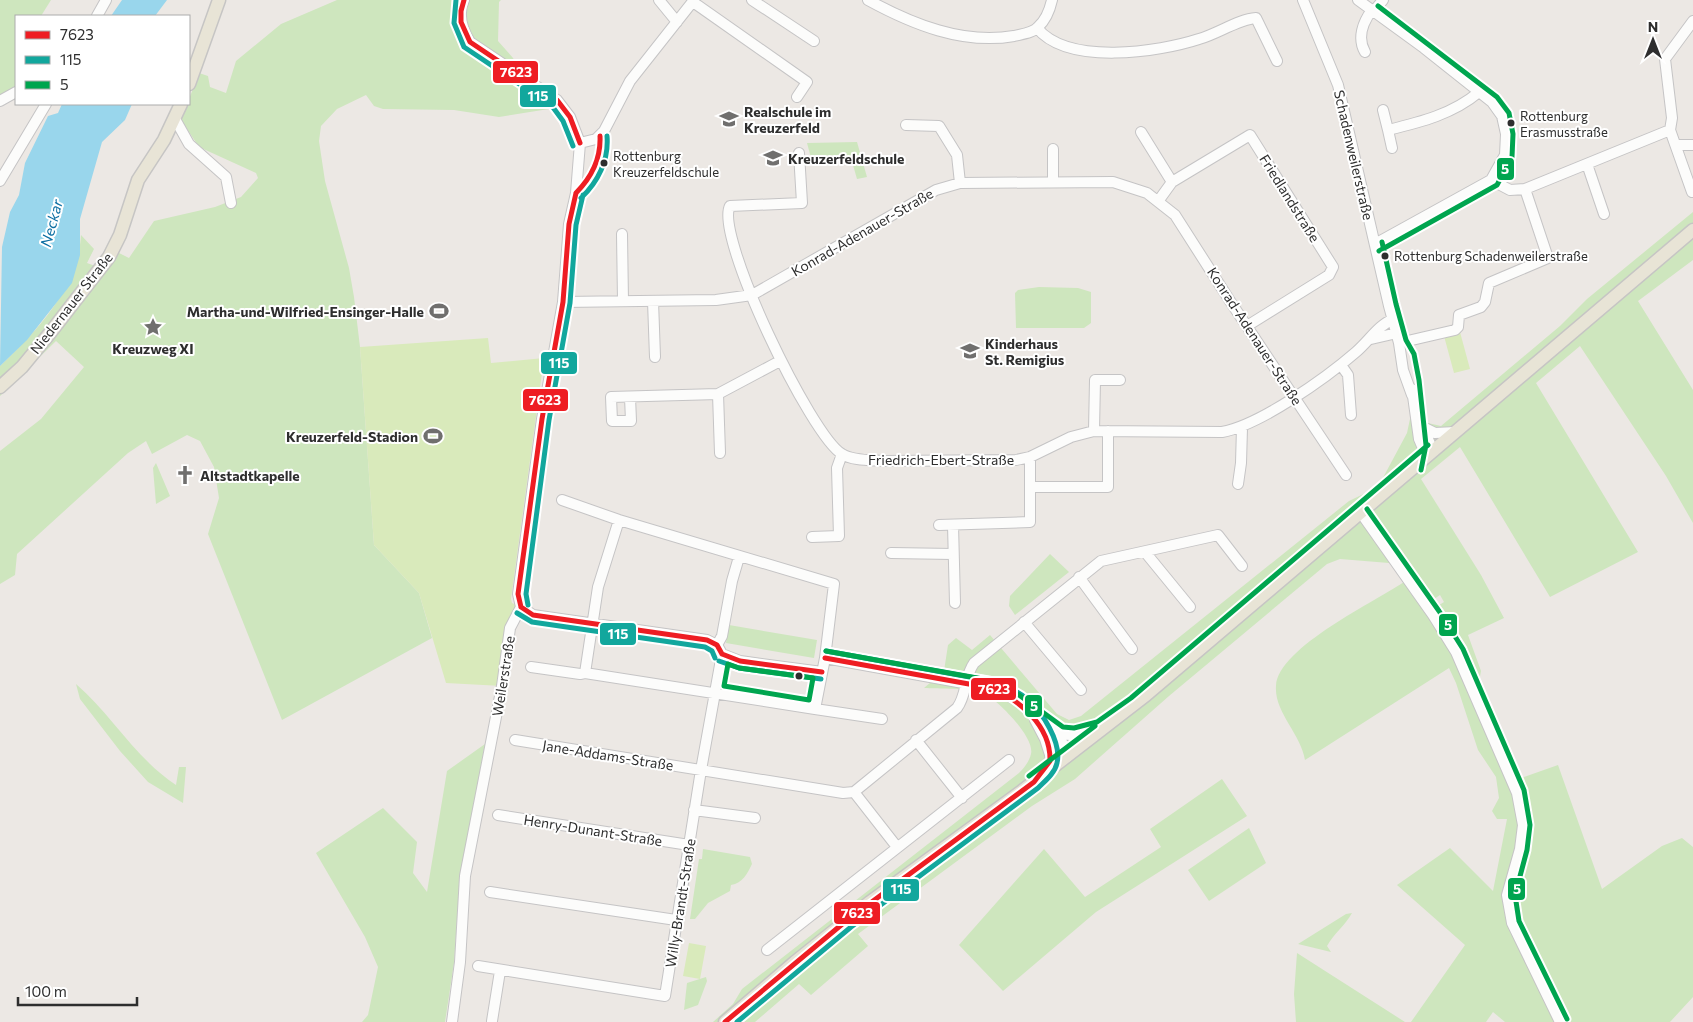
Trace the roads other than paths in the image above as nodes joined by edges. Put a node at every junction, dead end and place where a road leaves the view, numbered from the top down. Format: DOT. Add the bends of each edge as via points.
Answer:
graph roads {
  1 [pos="106,0"];
  2 [pos="219,0"];
  3 [pos="464,0"];
  4 [pos="659,0"];
  5 [pos="752,0"];
  6 [pos="868,0"];
  7 [pos="1052,0"];
  8 [pos="1303,0"];
  9 [pos="1358,0"];
  10 [pos="1383,0"];
  11 [pos="693,1"];
  12 [pos="1373,11"];
  13 [pos="98,15"];
  14 [pos="677,22"];
  15 [pos="1037,28"];
  16 [pos="1691,29"];
  17 [pos="814,41"];
  18 [pos="1365,52"];
  19 [pos="1277,61"];
  20 [pos="190,81"];
  21 [pos="1479,92"];
  22 [pos="15,93"];
  23 [pos="797,97"];
  24 [pos="0,101"];
  25 [pos="45,105"];
  26 [pos="181,105"];
  27 [pos="1383,110"];
  28 [pos="175,120"];
  29 [pos="906,126"];
  30 [pos="1388,130"];
  31 [pos="1670,130"];
  32 [pos="1141,132"];
  33 [pos="580,144"];
  34 [pos="1677,145"];
  35 [pos="1693,145"];
  36 [pos="1392,148"];
  37 [pos="1053,149"];
  38 [pos="799,153"];
  39 [pos="1587,164"];
  40 [pos="1491,180"];
  41 [pos="0,181"];
  42 [pos="1053,182"];
  43 [pos="1172,182"];
  44 [pos="960,183"];
  45 [pos="1525,189"];
  46 [pos="1692,192"];
  47 [pos="1159,200"];
  48 [pos="232,203"];
  49 [pos="1604,214"];
  50 [pos="1693,230"];
  51 [pos="622,234"];
  52 [pos="1375,244"];
  53 [pos="752,295"];
  54 [pos="623,301"];
  55 [pos="654,301"];
  56 [pos="563,302"];
  57 [pos="1394,319"];
  58 [pos="1247,326"];
  59 [pos="1398,338"];
  60 [pos="1371,339"];
  61 [pos="655,357"];
  62 [pos="780,361"];
  63 [pos="1340,365"];
  64 [pos="1120,380"];
  65 [pos="0,387"];
  66 [pos="718,394"];
  67 [pos="1295,396"];
  68 [pos="630,397"];
  69 [pos="1351,415"];
  70 [pos="1242,428"];
  71 [pos="1094,431"];
  72 [pos="1108,431"];
  73 [pos="1421,431"];
  74 [pos="1456,432"];
  75 [pos="1432,452"];
  76 [pos="720,453"];
  77 [pos="842,454"];
  78 [pos="1030,458"];
  79 [pos="1414,468"];
  80 [pos="1346,475"];
  81 [pos="1238,484"];
  82 [pos="1030,487"];
  83 [pos="562,500"];
  84 [pos="1361,513"];
  85 [pos="619,520"];
  86 [pos="940,525"];
  87 [pos="953,525"];
  88 [pos="812,537"];
  89 [pos="1145,552"];
  90 [pos="891,553"];
  91 [pos="953,554"];
  92 [pos="739,557"];
  93 [pos="1242,566"];
  94 [pos="1080,577"];
  95 [pos="955,603"];
  96 [pos="520,607"];
  97 [pos="1190,607"];
  98 [pos="1024,622"];
  99 [pos="592,624"];
  100 [pos="1132,648"];
  101 [pos="719,650"];
  102 [pos="825,658"];
  103 [pos="531,667"];
  104 [pos="822,672"];
  105 [pos="586,673"];
  106 [pos="966,684"];
  107 [pos="1081,690"];
  108 [pos="715,692"];
  109 [pos="816,709"];
  110 [pos="1032,714"];
  111 [pos="882,720"];
  112 [pos="1109,725"];
  113 [pos="1056,733"];
  114 [pos="1045,739"];
  115 [pos="515,740"];
  116 [pos="916,740"];
  117 [pos="1067,757"];
  118 [pos="1009,760"];
  119 [pos="701,770"];
  120 [pos="1034,782"];
  121 [pos="854,792"];
  122 [pos="962,798"];
  123 [pos="694,810"];
  124 [pos="498,815"];
  125 [pos="755,818"];
  126 [pos="689,845"];
  127 [pos="897,847"];
  128 [pos="490,892"];
  129 [pos="676,920"];
  130 [pos="767,950"];
  131 [pos="478,966"];
  132 [pos="500,971"];
  133 [pos="492,1021"];
  134 [pos="452,1022"];
  135 [pos="725,1022"];
  136 [pos="1560,1022"];
  1 -- 13 [label="street"];
  2 -- 20 [label="main road"];
  3 -- 33 [label="street, Weilerstraße" via="462,30 470,42 557,100 574,123"];
  4 -- 14 [label="street"];
  5 -- 17 [label="street"];
  6 -- 15 [label="street" via="928,28 953,34 1003,38"];
  7 -- 15 [label="street"];
  8 -- 52 [label="street, Schadenweilerstraße" via="1338,84"];
  9 -- 12 [label="street"];
  10 -- 12 [label="street"];
  11 -- 14 [label="street"];
  11 -- 23 [label="street" via="807,82"];
  12 -- 18 [label="street" via="1363,24"];
  12 -- 21 [label="street"];
  14 -- 33 [label="street" via="630,81 604,131"];
  15 -- 19 [label="street" via="1050,40 1075,48 1101,53 1135,52 1197,40 1247,18 1256,18"];
  16 -- 31 [label="street" via="1664,59 1672,118"];
  21 -- 30 [label="street" via="1445,114"];
  21 -- 40 [label="street" via="1502,116 1506,134 1505,155"];
  22 -- 24 [label="street"];
  25 -- 41 [label="street"];
  26 -- 28 [label="main road, Niedernauer Straße"];
  27 -- 30 [label="street"];
  28 -- 48 [label="street" via="189,144 226,177"];
  28 -- 65 [label="main road, Niedernauer Straße" via="138,180 120,235 109,257 50,334"];
  29 -- 44 [label="street" via="938,126 957,155"];
  30 -- 36 [label="street"];
  31 -- 34 [label="street"];
  31 -- 39 [label="street"];
  32 -- 43 [label="street"];
  33 -- 56 [label="street, Weilerstraße"];
  34 -- 35 [label="street"];
  34 -- 46 [label="street"];
  37 -- 42 [label="street"];
  38 -- 53 [label="street" via="802,203 740,204 728,208 730,231"];
  39 -- 45 [label="street"];
  39 -- 49 [label="street"];
  40 -- 45 [label="street" via="1510,190"];
  40 -- 52 [label="street"];
  42 -- 44 [label="street, Konrad-Adenauer-Straße"];
  42 -- 47 [label="street, Konrad-Adenauer-Straße" via="1113,182 1147,192"];
  43 -- 47 [label="street, Friedlandstraße"];
  43 -- 58 [label="street, Friedlandstraße" via="1250,135 1333,267 1328,275"];
  44 -- 53 [label="street, Konrad-Adenauer-Straße" via="936,190"];
  45 -- 59 [label="street, Friedrich-Ebert-Straße" via="1548,258 1488,283 1486,302 1459,315 1455,330"];
  47 -- 58 [label="street, Konrad-Adenauer-Straße" via="1187,231"];
  50 -- 74 [label="main road"];
  51 -- 54 [label="street"];
  52 -- 57 [label="street, Schadenweilerstraße" via="1388,306"];
  53 -- 55 [label="street, Konrad-Adenauer-Straße" via="716,300"];
  53 -- 62 [label="street"];
  54 -- 55 [label="street, Konrad-Adenauer-Straße"];
  54 -- 56 [label="street, Konrad-Adenauer-Straße"];
  55 -- 61 [label="street"];
  56 -- 96 [label="street, Weilerstraße" via="531,490 518,594"];
  57 -- 59 [label="street, Schadenweilerstraße"];
  57 -- 60 [label="street, Friedrich-Ebert-Straße" via="1386,322"];
  58 -- 67 [label="street, Konrad-Adenauer-Straße"];
  59 -- 60 [label="street, Friedrich-Ebert-Straße"];
  59 -- 73 [label="street, Schadenweilerstraße" via="1403,370"];
  60 -- 63 [label="street, Friedrich-Ebert-Straße"];
  62 -- 66 [label="street"];
  62 -- 77 [label="street" via="816,426"];
  63 -- 67 [label="street, Friedrich-Ebert-Straße"];
  63 -- 69 [label="street" via="1348,375"];
  64 -- 71 [label="street" via="1095,380"];
  66 -- 68 [label="street"];
  66 -- 76 [label="street"];
  67 -- 70 [label="street, Friedrich-Ebert-Straße"];
  67 -- 80 [label="street, Konrad-Adenauer-Straße"];
  70 -- 72 [label="street, Friedrich-Ebert-Straße" via="1222,432"];
  70 -- 81 [label="street"];
  71 -- 72 [label="street, Friedrich-Ebert-Straße"];
  71 -- 78 [label="street, Friedrich-Ebert-Straße" via="1071,436"];
  72 -- 82 [label="street" via="1108,487"];
  73 -- 74 [label="street"];
  73 -- 75 [label="street, Schadenweilerstraße" via="1422,446"];
  73 -- 79 [label="street"];
  74 -- 75 [label="main road"];
  75 -- 79 [label="main road"];
  77 -- 78 [label="street, Friedrich-Ebert-Straße" via="883,461"];
  77 -- 88 [label="street" via="837,468 838,536"];
  78 -- 82 [label="street"];
  79 -- 84 [label="main road"];
  82 -- 87 [label="street" via="1030,522"];
  83 -- 85 [label="street"];
  84 -- 112 [label="main road"];
  84 -- 136 [label="street" via="1456,652 1517,793 1523,825 1507,895 1512,923"];
  85 -- 92 [label="street"];
  85 -- 99 [label="street" via="598,587"];
  86 -- 87 [label="street"];
  87 -- 91 [label="street"];
  89 -- 93 [label="street" via="1218,535"];
  89 -- 94 [label="street" via="1102,561"];
  89 -- 97 [label="street"];
  90 -- 91 [label="street"];
  91 -- 95 [label="street"];
  92 -- 101 [label="street, Willy-Brandt-Straße"];
  92 -- 102 [label="street" via="834,584"];
  94 -- 98 [label="street"];
  94 -- 100 [label="street"];
  96 -- 99 [label="street" via="533,615"];
  96 -- 134 [label="street, Weilerstraße" via="510,628 465,876 460,962"];
  98 -- 106 [label="street" via="974,663"];
  98 -- 107 [label="street"];
  99 -- 101 [label="street" via="707,640"];
  99 -- 105 [label="street"];
  101 -- 104 [label="street" via="740,661"];
  101 -- 108 [label="street, Willy-Brandt-Straße"];
  102 -- 104 [label="street"];
  102 -- 106 [label="street"];
  103 -- 105 [label="street"];
  104 -- 109 [label="street"];
  105 -- 108 [label="street"];
  106 -- 110 [label="street" via="1005,694"];
  106 -- 116 [label="street" via="958,706"];
  108 -- 109 [label="street"];
  108 -- 119 [label="street, Willy-Brandt-Straße"];
  109 -- 111 [label="street"];
  110 -- 113 [label="street"];
  110 -- 114 [label="street"];
  112 -- 113 [label="street" via="1078,736"];
  112 -- 117 [label="main road"];
  113 -- 117 [label="street" via="1064,744"];
  114 -- 117 [label="street" via="1058,753"];
  114 -- 120 [label="street" via="1051,758"];
  115 -- 119 [label="street, Jane-Addams-Straße"];
  116 -- 121 [label="street"];
  116 -- 122 [label="street"];
  117 -- 120 [label="main road"];
  118 -- 122 [label="street"];
  119 -- 121 [label="street, Jane-Addams-Straße" via="842,793"];
  119 -- 123 [label="street, Willy-Brandt-Straße"];
  120 -- 135 [label="main road" via="852,916"];
  121 -- 127 [label="street"];
  122 -- 127 [label="street"];
  123 -- 125 [label="street"];
  123 -- 126 [label="street, Willy-Brandt-Straße"];
  124 -- 126 [label="street, Henry-Dunant-Straße"];
  126 -- 129 [label="street, Willy-Brandt-Straße"];
  127 -- 130 [label="street"];
  128 -- 129 [label="street"];
  129 -- 132 [label="street, Willy-Brandt-Straße" via="665,996"];
  131 -- 132 [label="street"];
  132 -- 133 [label="street"];
}
